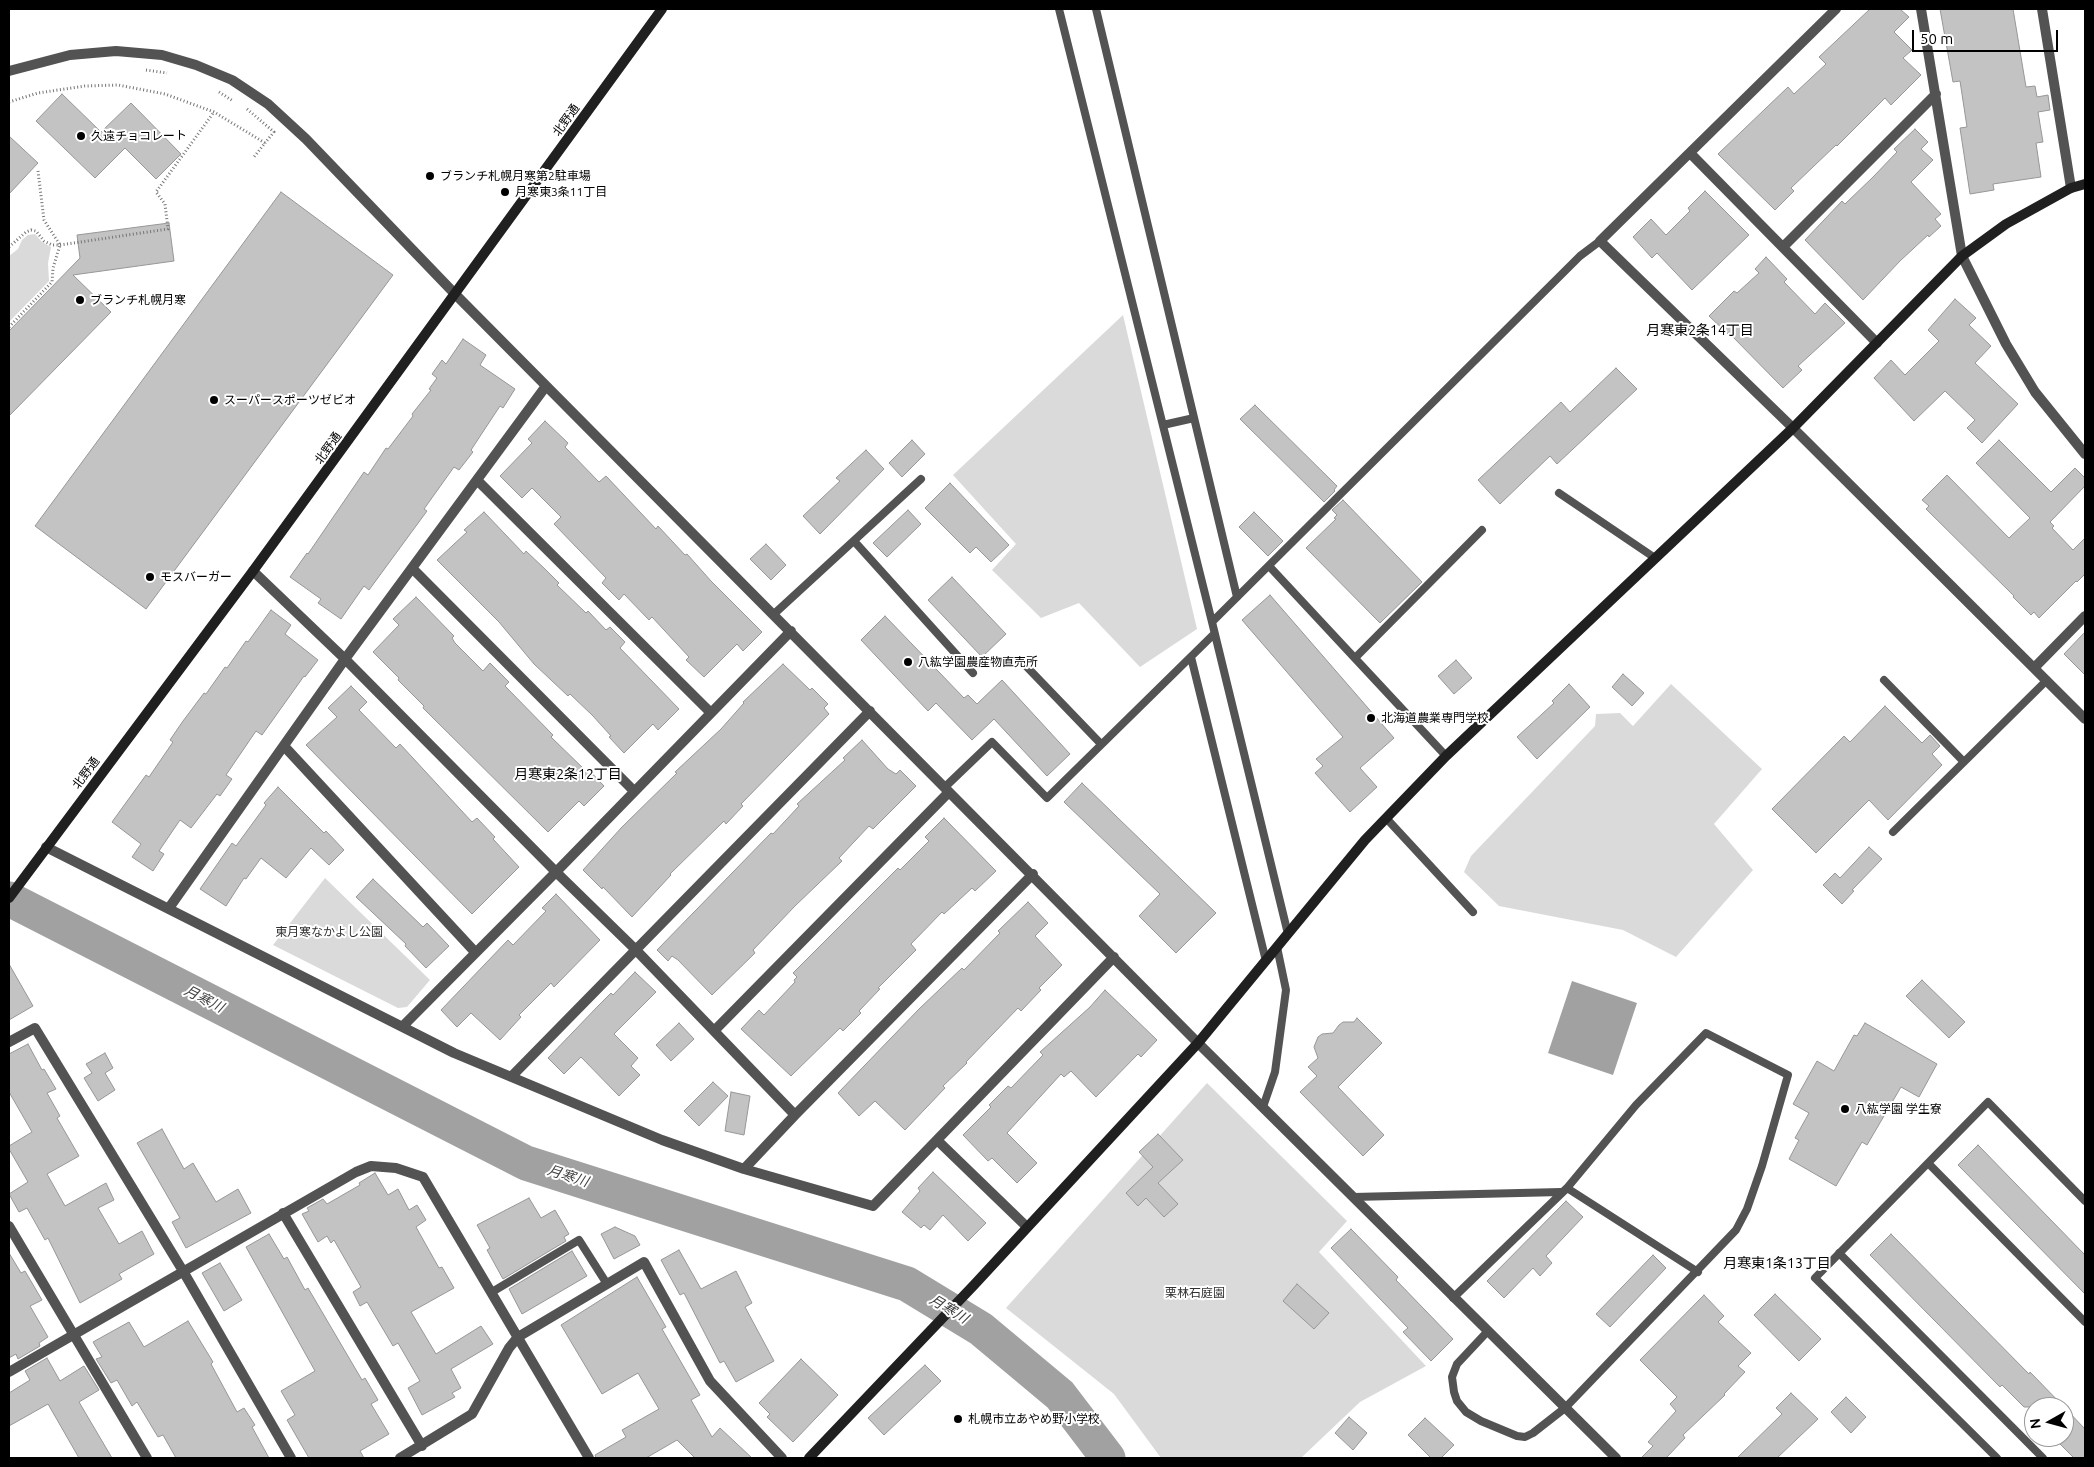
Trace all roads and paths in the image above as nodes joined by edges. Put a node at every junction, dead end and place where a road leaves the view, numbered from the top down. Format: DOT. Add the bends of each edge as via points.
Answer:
graph roads {
  1 [pos="662,9"];
  2 [pos="1059,9"];
  3 [pos="1096,9"];
  4 [pos="1836,9"];
  5 [pos="1921,9"];
  6 [pos="2042,9"];
  7 [pos="144,70"];
  8 [pos="9,71"];
  9 [pos="169,74"];
  10 [pos="216,90"];
  11 [pos="1936,94"];
  12 [pos="9,102"];
  13 [pos="238,104"];
  14 [pos="246,108"];
  15 [pos="214,112"];
  16 [pos="264,143"];
  17 [pos="1691,154"];
  18 [pos="254,157"];
  19 [pos="38,171"];
  20 [pos="2085,184"];
  21 [pos="2071,188"];
  22 [pos="1600,241"];
  23 [pos="60,245"];
  24 [pos="9,247"];
  25 [pos="1783,247"];
  26 [pos="1962,256"];
  27 [pos="455,294"];
  28 [pos="9,326"];
  29 [pos="1877,342"];
  30 [pos="546,386"];
  31 [pos="1194,418"];
  32 [pos="1163,425"];
  33 [pos="1792,428"];
  34 [pos="2085,454"];
  35 [pos="921,479"];
  36 [pos="477,480"];
  37 [pos="1559,493"];
  38 [pos="1482,530"];
  39 [pos="854,540"];
  40 [pos="1655,558"];
  41 [pos="1269,566"];
  42 [pos="412,568"];
  43 [pos="253,571"];
  44 [pos="1237,597"];
  45 [pos="774,614"];
  46 [pos="2085,616"];
  47 [pos="1212,622"];
  48 [pos="791,631"];
  49 [pos="1214,634"];
  50 [pos="1191,657"];
  51 [pos="1355,658"];
  52 [pos="345,660"];
  53 [pos="1026,666"];
  54 [pos="2034,668"];
  55 [pos="973,674"];
  56 [pos="1884,680"];
  57 [pos="2047,680"];
  58 [pos="870,711"];
  59 [pos="711,713"];
  60 [pos="2085,719"];
  61 [pos="1101,744"];
  62 [pos="284,746"];
  63 [pos="1446,756"];
  64 [pos="1964,762"];
  65 [pos="947,789"];
  66 [pos="634,791"];
  67 [pos="1386,818"];
  68 [pos="1893,832"];
  69 [pos="46,847"];
  70 [pos="556,872"];
  71 [pos="1033,874"];
  72 [pos="9,898"];
  73 [pos="169,908"];
  74 [pos="1473,912"];
  75 [pos="1288,934"];
  76 [pos="1277,948"];
  77 [pos="635,949"];
  78 [pos="475,952"];
  79 [pos="1114,957"];
  80 [pos="1266,961"];
  81 [pos="402,1027"];
  82 [pos="714,1031"];
  83 [pos="9,1042"];
  84 [pos="1198,1043"];
  85 [pos="511,1077"];
  86 [pos="1263,1107"];
  87 [pos="795,1115"];
  88 [pos="937,1140"];
  89 [pos="1928,1163"];
  90 [pos="744,1169"];
  91 [pos="1564,1190"];
  92 [pos="1353,1197"];
  93 [pos="2085,1201"];
  94 [pos="283,1213"];
  95 [pos="9,1226"];
  96 [pos="1027,1227"];
  97 [pos="1839,1253"];
  98 [pos="183,1271"];
  99 [pos="1698,1272"];
  100 [pos="607,1284"];
  101 [pos="492,1292"];
  102 [pos="1453,1298"];
  103 [pos="2085,1322"];
  104 [pos="1487,1332"];
  105 [pos="73,1335"];
  106 [pos="518,1337"];
  107 [pos="9,1372"];
  108 [pos="1565,1408"];
  109 [pos="422,1446"];
  110 [pos="147,1458"];
  111 [pos="291,1458"];
  112 [pos="400,1458"];
  113 [pos="589,1458"];
  114 [pos="782,1458"];
  115 [pos="809,1458"];
  116 [pos="1616,1458"];
  117 [pos="1997,1458"];
  118 [pos="2044,1458"];
  1 -- 27 [label="street, 北野通"];
  2 -- 32 [label="lane"];
  3 -- 31 [label="lane"];
  4 -- 17 [label="street"];
  5 -- 11 [label="street"];
  6 -- 21 [label="street"];
  7 -- 9 [label="path"];
  8 -- 27 [label="street" via="70,55 116,51 162,55 232,80 268,104 306,139"];
  10 -- 13 [label="path"];
  11 -- 25 [label="street"];
  11 -- 26 [label="street"];
  12 -- 15 [label="path" via="38,93 118,85 166,94"];
  14 -- 16 [label="path" via="274,132"];
  15 -- 16 [label="path"];
  15 -- 23 [label="path" via="156,192 165,204 168,229"];
  16 -- 18 [label="path"];
  17 -- 22 [label="street"];
  17 -- 25 [label="street"];
  19 -- 23 [label="path" via="44,220"];
  20 -- 21 [label="street"];
  21 -- 26 [label="street" via="2006,224"];
  22 -- 33 [label="street"];
  22 -- 41 [label="lane" via="1580,256"];
  23 -- 24 [label="path" via="44,241 31,230"];
  23 -- 28 [label="path" via="52,282"];
  25 -- 29 [label="street"];
  26 -- 29 [label="street"];
  26 -- 34 [label="street" via="2006,344 2036,392"];
  27 -- 30 [label="street"];
  27 -- 43 [label="street, 北野通"];
  29 -- 33 [label="street"];
  30 -- 36 [label="street"];
  30 -- 45 [label="street"];
  31 -- 32 [label="lane"];
  31 -- 44 [label="lane"];
  32 -- 47 [label="lane"];
  33 -- 40 [label="street"];
  33 -- 54 [label="street"];
  35 -- 39 [label="lane"];
  36 -- 42 [label="street"];
  36 -- 59 [label="street"];
  37 -- 40 [label="lane"];
  38 -- 51 [label="lane"];
  39 -- 45 [label="lane"];
  39 -- 55 [label="lane"];
  40 -- 63 [label="street"];
  41 -- 44 [label="lane"];
  41 -- 51 [label="lane"];
  42 -- 52 [label="street"];
  42 -- 66 [label="street"];
  43 -- 52 [label="street"];
  43 -- 69 [label="street, 北野通"];
  44 -- 47 [label="lane"];
  45 -- 48 [label="street"];
  46 -- 54 [label="street"];
  47 -- 49 [label="lane"];
  48 -- 58 [label="street"];
  48 -- 59 [label="street"];
  49 -- 50 [label="lane"];
  49 -- 75 [label="lane"];
  50 -- 61 [label="lane"];
  50 -- 80 [label="lane"];
  51 -- 63 [label="lane"];
  52 -- 62 [label="street"];
  52 -- 70 [label="street"];
  53 -- 61 [label="lane"];
  54 -- 57 [label="street"];
  56 -- 64 [label="lane"];
  57 -- 60 [label="street"];
  57 -- 64 [label="lane"];
  58 -- 65 [label="street"];
  58 -- 77 [label="street"];
  59 -- 66 [label="street"];
  61 -- 65 [label="lane" via="1047,798 992,742"];
  62 -- 73 [label="street"];
  62 -- 78 [label="street"];
  63 -- 67 [label="street"];
  64 -- 68 [label="lane"];
  65 -- 71 [label="street"];
  65 -- 82 [label="street"];
  66 -- 70 [label="street"];
  67 -- 74 [label="lane"];
  67 -- 75 [label="street"];
  69 -- 72 [label="street, 北野通"];
  69 -- 73 [label="street"];
  70 -- 77 [label="street"];
  70 -- 78 [label="street"];
  71 -- 79 [label="street"];
  71 -- 87 [label="street"];
  73 -- 81 [label="street"];
  75 -- 76 [label="street"];
  76 -- 80 [label="street"];
  76 -- 86 [label="lane" via="1286,990 1275,1072"];
  77 -- 82 [label="street"];
  77 -- 85 [label="street"];
  78 -- 81 [label="street"];
  79 -- 84 [label="street"];
  79 -- 88 [label="street"];
  80 -- 84 [label="street"];
  81 -- 85 [label="street"];
  82 -- 87 [label="street"];
  83 -- 98 [label="street" via="35,1028"];
  84 -- 86 [label="street"];
  84 -- 96 [label="street"];
  85 -- 90 [label="street" via="662,1140"];
  86 -- 92 [label="street"];
  87 -- 90 [label="street"];
  88 -- 90 [label="street" via="873,1206"];
  88 -- 96 [label="street"];
  89 -- 93 [label="lane" via="1988,1102"];
  89 -- 97 [label="lane"];
  89 -- 103 [label="lane"];
  91 -- 92 [label="lane"];
  91 -- 99 [label="lane"];
  91 -- 99 [label="lane" via="1636,1104 1706,1033 1788,1074 1748,1209 1736,1230"];
  91 -- 102 [label="lane"];
  92 -- 102 [label="street"];
  94 -- 98 [label="street"];
  94 -- 101 [label="street" via="371,1166 396,1168 423,1176"];
  94 -- 109 [label="street"];
  95 -- 105 [label="street"];
  96 -- 115 [label="street"];
  97 -- 117 [label="lane" via="1815,1278"];
  97 -- 118 [label="lane"];
  98 -- 105 [label="street"];
  98 -- 111 [label="street"];
  99 -- 108 [label="lane"];
  100 -- 101 [label="lane" via="579,1240"];
  100 -- 106 [label="street"];
  100 -- 114 [label="street" via="644,1262 710,1381"];
  101 -- 106 [label="street"];
  102 -- 104 [label="street"];
  104 -- 108 [label="street"];
  104 -- 108 [label="lane" via="1457,1364 1452,1377 1457,1401 1466,1412 1525,1437"];
  105 -- 107 [label="street"];
  105 -- 110 [label="street"];
  106 -- 109 [label="street" via="472,1414"];
  106 -- 113 [label="street"];
  108 -- 116 [label="street"];
  109 -- 112 [label="street"];
}
